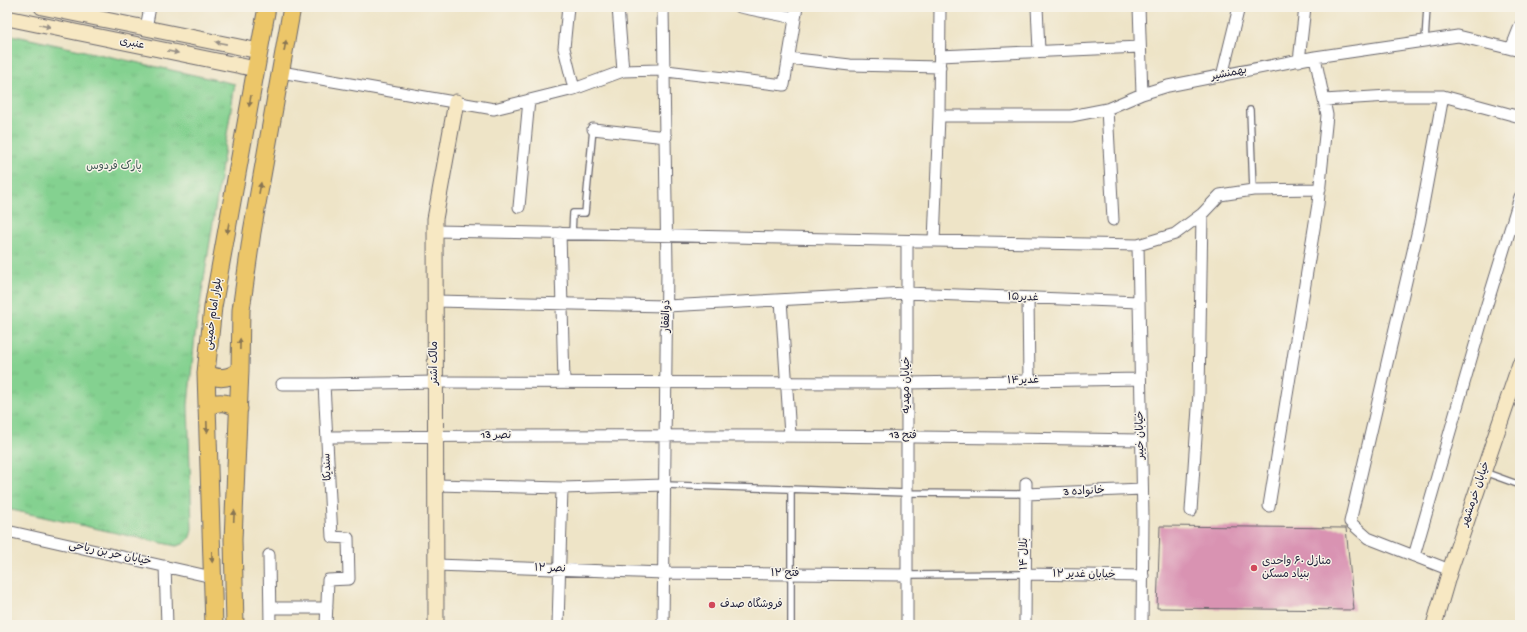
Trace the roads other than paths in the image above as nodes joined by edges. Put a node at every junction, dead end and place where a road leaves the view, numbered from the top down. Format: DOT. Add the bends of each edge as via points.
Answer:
graph roads {
  1 [pos="42,7"];
  2 [pos="150,7"];
  3 [pos="267,7"];
  4 [pos="292,7"];
  5 [pos="568,7"];
  6 [pos="618,7"];
  7 [pos="663,7"];
  8 [pos="740,7"];
  9 [pos="940,7"];
  10 [pos="1037,7"];
  11 [pos="1139,7"];
  12 [pos="1239,7"];
  13 [pos="1305,7"];
  14 [pos="1427,7"];
  15 [pos="796,12"];
  16 [pos="7,18"];
  17 [pos="1520,26"];
  18 [pos="146,28"];
  19 [pos="1425,41"];
  20 [pos="1140,47"];
  21 [pos="1516,50"];
  22 [pos="259,51"];
  23 [pos="1040,51"];
  24 [pos="940,56"];
  25 [pos="1315,57"];
  26 [pos="788,58"];
  27 [pos="1299,61"];
  28 [pos="940,67"];
  29 [pos="256,69"];
  30 [pos="623,71"];
  31 [pos="665,71"];
  32 [pos="281,72"];
  33 [pos="1222,76"];
  34 [pos="574,89"];
  35 [pos="1142,94"];
  36 [pos="1443,96"];
  37 [pos="529,100"];
  38 [pos="1324,100"];
  39 [pos="456,102"];
  40 [pos="1107,109"];
  41 [pos="1250,110"];
  42 [pos="939,116"];
  43 [pos="1520,117"];
  44 [pos="593,129"];
  45 [pos="666,137"];
  46 [pos="1320,189"];
  47 [pos="1253,190"];
  48 [pos="1520,197"];
  49 [pos="519,207"];
  50 [pos="1202,214"];
  51 [pos="1113,220"];
  52 [pos="435,231"];
  53 [pos="560,233"];
  54 [pos="572,234"];
  55 [pos="667,235"];
  56 [pos="907,241"];
  57 [pos="934,242"];
  58 [pos="1138,245"];
  59 [pos="906,294"];
  60 [pos="1028,298"];
  61 [pos="781,300"];
  62 [pos="435,301"];
  63 [pos="1139,302"];
  64 [pos="562,304"];
  65 [pos="667,306"];
  66 [pos="1520,364"];
  67 [pos="240,370"];
  68 [pos="206,373"];
  69 [pos="1140,380"];
  70 [pos="1028,381"];
  71 [pos="436,382"];
  72 [pos="564,382"];
  73 [pos="666,382"];
  74 [pos="787,382"];
  75 [pos="907,383"];
  76 [pos="282,384"];
  77 [pos="324,384"];
  78 [pos="207,407"];
  79 [pos="239,409"];
  80 [pos="665,435"];
  81 [pos="790,435"];
  82 [pos="436,436"];
  83 [pos="907,436"];
  84 [pos="327,437"];
  85 [pos="1141,440"];
  86 [pos="1484,472"];
  87 [pos="436,485"];
  88 [pos="665,485"];
  89 [pos="1520,485"];
  90 [pos="562,488"];
  91 [pos="791,489"];
  92 [pos="1026,489"];
  93 [pos="1142,489"];
  94 [pos="907,493"];
  95 [pos="1269,506"];
  96 [pos="1191,511"];
  97 [pos="7,531"];
  98 [pos="269,555"];
  99 [pos="1414,556"];
  100 [pos="436,565"];
  101 [pos="165,566"];
  102 [pos="560,570"];
  103 [pos="1450,570"];
  104 [pos="664,573"];
  105 [pos="791,574"];
  106 [pos="1025,574"];
  107 [pos="907,575"];
  108 [pos="1143,576"];
  109 [pos="212,577"];
  110 [pos="270,608"];
  111 [pos="327,608"];
  112 [pos="167,625"];
  113 [pos="214,625"];
  114 [pos="236,625"];
  115 [pos="270,625"];
  116 [pos="326,625"];
  117 [pos="436,625"];
  118 [pos="558,625"];
  119 [pos="663,625"];
  120 [pos="791,625"];
  121 [pos="907,625"];
  122 [pos="1025,625"];
  123 [pos="1142,625"];
  124 [pos="1434,625"];
  1 -- 18 [label="street, عنبری"];
  2 -- 18 [label="street"];
  3 -- 22 [label="main road, بلوار امام خمینی"];
  32 -- 4 [label="main road, one-way"];
  5 -- 34 [label="street" via="564,48"];
  6 -- 30 [label="street"];
  7 -- 31 [label="street, ذوالفقار"];
  8 -- 15 [label="street"];
  9 -- 24 [label="street"];
  10 -- 23 [label="street"];
  11 -- 20 [label="street"];
  12 -- 33 [label="street"];
  13 -- 27 [label="street"];
  14 -- 19 [label="lane"];
  15 -- 26 [label="street"];
  16 -- 29 [label="street, عنبری, one-way"];
  17 -- 21 [label="street"];
  22 -- 18 [label="street, عنبری, one-way"];
  19 -- 21 [label="street, بهمنشیر" via="1458,36"];
  19 -- 25 [label="street, بهمنشیر"];
  20 -- 23 [label="street"];
  20 -- 35 [label="street"];
  22 -- 29 [label="main road, بلوار امام خمینی"];
  23 -- 24 [label="street"];
  24 -- 28 [label="street"];
  25 -- 27 [label="street, بهمنشیر"];
  25 -- 38 [label="street"];
  26 -- 28 [label="street" via="850,66"];
  26 -- 31 [label="street" via="784,85"];
  27 -- 33 [label="street, بهمنشیر"];
  28 -- 42 [label="street"];
  29 -- 68 [label="main road, بلوار امام خمینی, one-way" via="213,307"];
  30 -- 31 [label="street"];
  30 -- 34 [label="street"];
  31 -- 45 [label="street, ذوالفقار"];
  32 -- 39 [label="street"];
  67 -- 32 [label="main road, one-way" via="241,310 252,232"];
  33 -- 35 [label="street, بهمنشیر" via="1168,86"];
  34 -- 37 [label="street"];
  35 -- 40 [label="street, بهمنشیر"];
  36 -- 38 [label="street"];
  36 -- 43 [label="street"];
  36 -- 99 [label="street" via="1420,220 1350,522 1368,538"];
  37 -- 39 [label="street" via="494,109"];
  37 -- 49 [label="street"];
  38 -- 46 [label="street" via="1327,115"];
  39 -- 52 [label="street, مالک اشتر"];
  40 -- 42 [label="street, بهمنشیر" via="1071,116"];
  40 -- 51 [label="street"];
  41 -- 47 [label="lane"];
  42 -- 57 [label="street"];
  44 -- 45 [label="street"];
  44 -- 54 [label="lane" via="585,214 572,213"];
  45 -- 55 [label="street, ذوالفقار"];
  46 -- 47 [label="street"];
  46 -- 95 [label="street"];
  47 -- 50 [label="street" via="1220,195"];
  48 -- 99 [label="street"];
  50 -- 58 [label="street" via="1175,234"];
  50 -- 96 [label="street" via="1199,393"];
  52 -- 53 [label="street"];
  52 -- 62 [label="street, مالک اشتر"];
  53 -- 54 [label="street"];
  53 -- 64 [label="street"];
  54 -- 55 [label="street"];
  55 -- 56 [label="street"];
  55 -- 65 [label="street, ذوالفقار"];
  56 -- 57 [label="street"];
  56 -- 59 [label="street, خیابان مهدیه"];
  57 -- 58 [label="street"];
  58 -- 63 [label="street, خیابان خیبر"];
  59 -- 60 [label="street, غدیر۱۵"];
  59 -- 61 [label="street, غدیر۱۵"];
  59 -- 75 [label="street, خیابان مهدیه"];
  60 -- 63 [label="street, غدیر۱۵"];
  60 -- 70 [label="street"];
  61 -- 65 [label="street, غدیر۱۵"];
  61 -- 74 [label="street"];
  62 -- 64 [label="street, غدیر۱۵"];
  62 -- 71 [label="street, مالک اشتر"];
  63 -- 69 [label="street, خیابان خیبر"];
  64 -- 65 [label="street, غدیر۱۵"];
  64 -- 72 [label="street"];
  65 -- 73 [label="street, ذوالفقار"];
  66 -- 86 [label="street, خیابان خرمشهر"];
  67 -- 68 [label="main road" via="224,378"];
  67 -- 79 [label="main road"];
  68 -- 78 [label="main road, بلوار امام خمینی"];
  69 -- 70 [label="street, غدیر۱۴"];
  69 -- 85 [label="street, خیابان خیبر"];
  70 -- 75 [label="street, غدیر۱۴"];
  71 -- 72 [label="street, غدیر۱۴"];
  71 -- 77 [label="street"];
  71 -- 82 [label="street, مالک اشتر"];
  72 -- 73 [label="street, غدیر۱۴"];
  73 -- 74 [label="street, غدیر۱۴"];
  73 -- 80 [label="street, ذوالفقار"];
  74 -- 75 [label="street, غدیر۱۴"];
  74 -- 81 [label="street"];
  75 -- 83 [label="street, خیابان مهدیه"];
  76 -- 77 [label="street"];
  77 -- 84 [label="street, سندیکا"];
  78 -- 79 [label="main road" via="213,403 224,402"];
  78 -- 109 [label="main road, بلوار امام خمینی, one-way"];
  114 -- 79 [label="main road, one-way" via="233,540"];
  80 -- 81 [label="street, فتح 13"];
  80 -- 82 [label="street, نصر 13"];
  80 -- 88 [label="street, ذوالفقار"];
  81 -- 83 [label="street, فتح 13"];
  82 -- 84 [label="street, نصر 13"];
  82 -- 87 [label="street, مالک اشتر"];
  83 -- 85 [label="street, فتح 13"];
  83 -- 94 [label="street, خیابان مهدیه"];
  84 -- 111 [label="street, سندیکا" via="332,537 348,538 348,579 328,580"];
  85 -- 93 [label="street, خیابان خیبر"];
  86 -- 89 [label="lane"];
  86 -- 103 [label="street, خیابان خرمشهر"];
  87 -- 90 [label="street"];
  87 -- 100 [label="street, مالک اشتر"];
  88 -- 90 [label="street"];
  88 -- 91 [label="lane"];
  88 -- 104 [label="street, ذوالفقار"];
  90 -- 102 [label="street"];
  91 -- 94 [label="lane"];
  91 -- 105 [label="lane"];
  92 -- 93 [label="street, خانواده 3"];
  92 -- 94 [label="lane"];
  92 -- 106 [label="street, بلال ۱۴"];
  93 -- 108 [label="street, خیابان خیبر"];
  94 -- 107 [label="street, خیابان مهدیه"];
  97 -- 101 [label="street, خیابان حر بن ریاحی"];
  98 -- 110 [label="street"];
  99 -- 103 [label="street"];
  100 -- 102 [label="street, نصر ۱۲"];
  100 -- 117 [label="street, مالک اشتر"];
  101 -- 109 [label="street, خیابان حر بن ریاحی"];
  101 -- 112 [label="street"];
  102 -- 104 [label="street, نصر ۱۲"];
  102 -- 118 [label="street"];
  103 -- 124 [label="street, خیابان خرمشهر"];
  104 -- 105 [label="street, فتح ۱۲"];
  104 -- 119 [label="street, ذوالفقار"];
  105 -- 107 [label="street, فتح ۱۲"];
  105 -- 120 [label="lane"];
  106 -- 107 [label="lane"];
  106 -- 108 [label="street, خیابان غدیر ۱۲"];
  106 -- 122 [label="street, بلال ۱۴"];
  107 -- 121 [label="street, خیابان مهدیه"];
  108 -- 123 [label="street, خیابان خیبر"];
  109 -- 113 [label="main road, بلوار امام خمینی"];
  110 -- 111 [label="street"];
  110 -- 115 [label="street"];
  111 -- 116 [label="street, سندیکا"];
}
